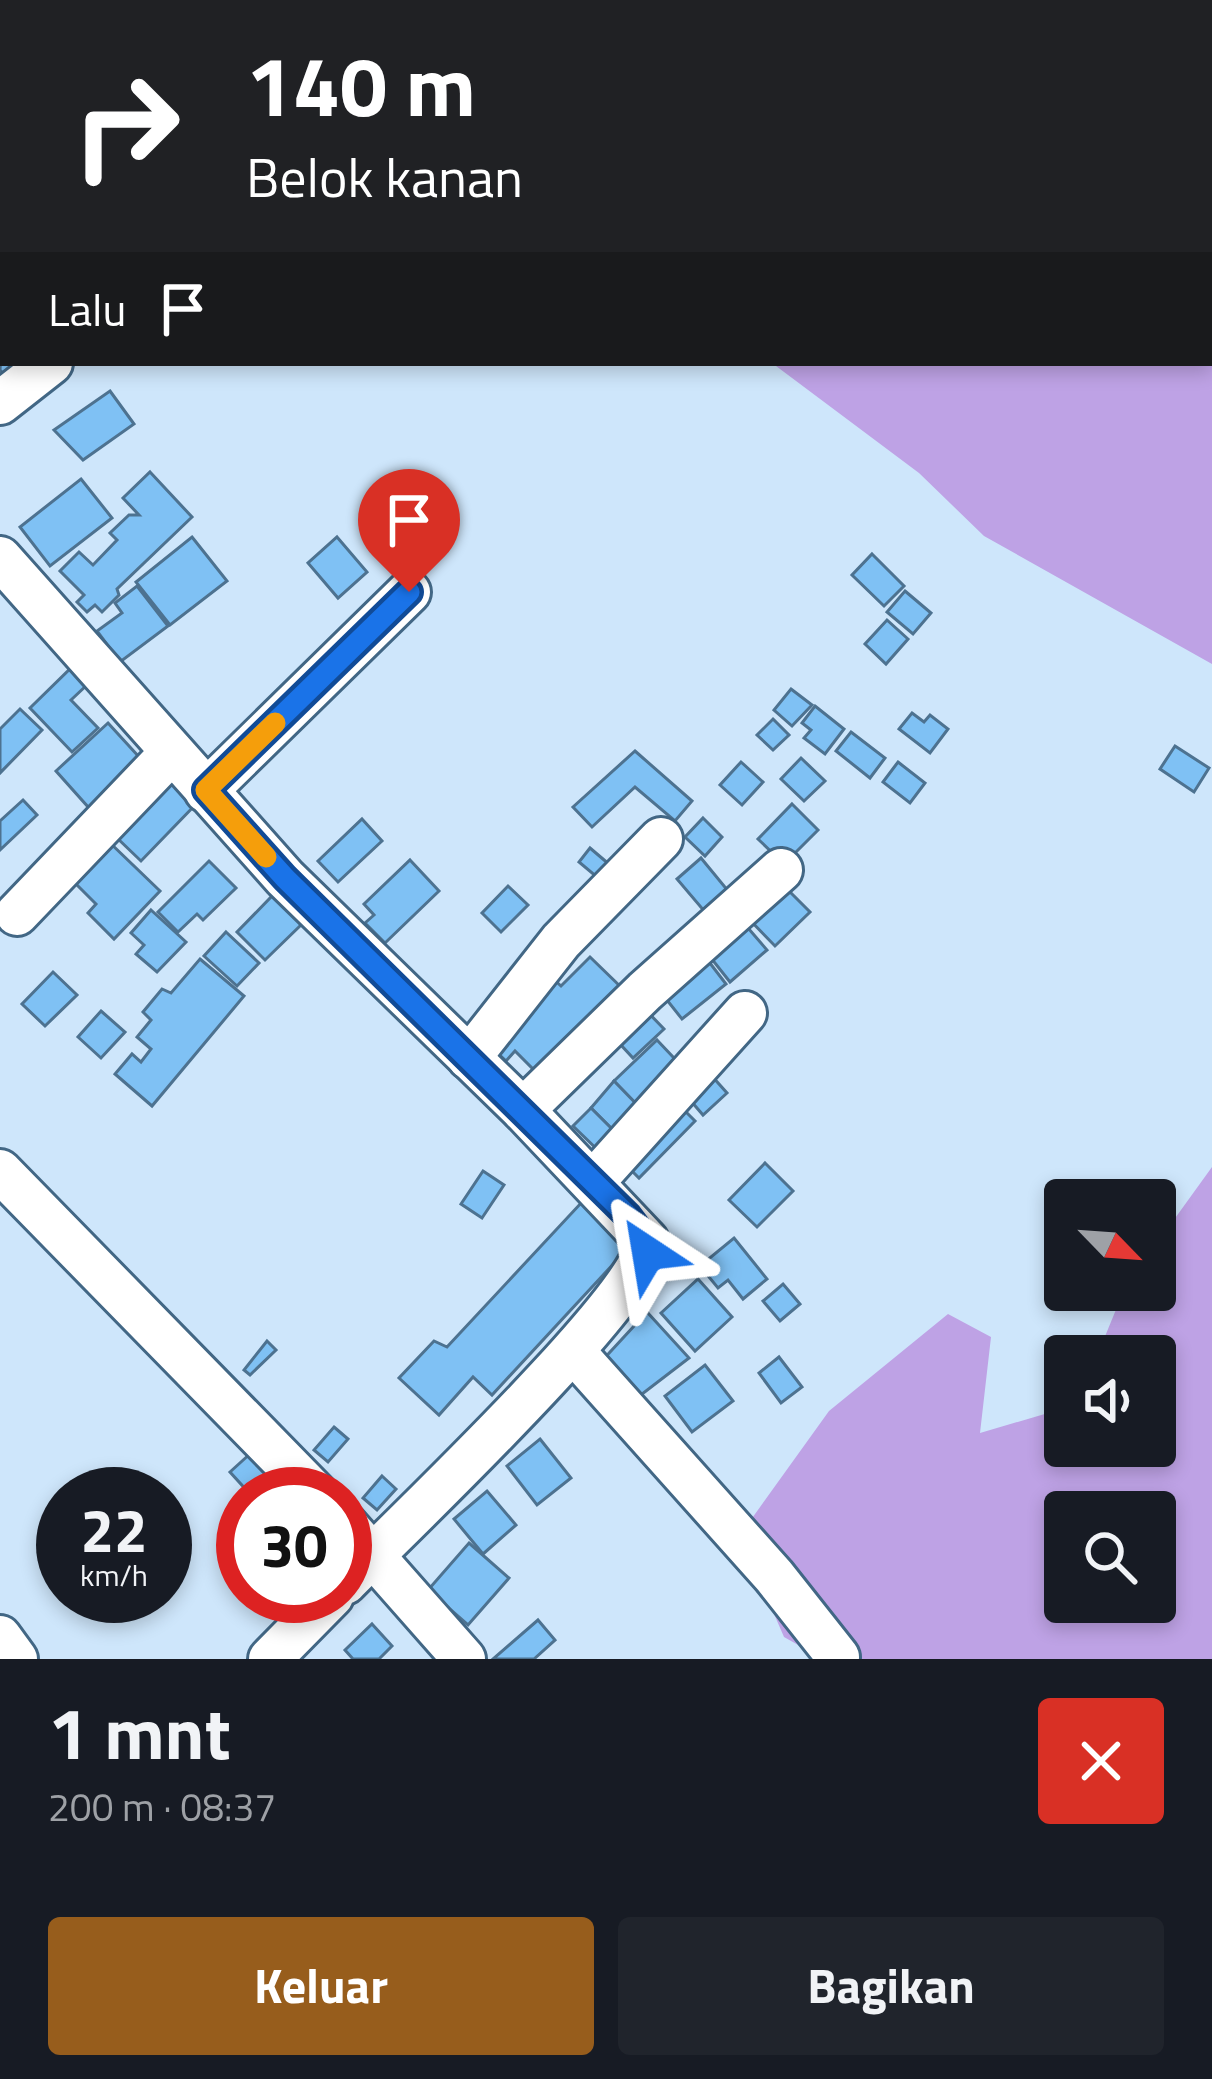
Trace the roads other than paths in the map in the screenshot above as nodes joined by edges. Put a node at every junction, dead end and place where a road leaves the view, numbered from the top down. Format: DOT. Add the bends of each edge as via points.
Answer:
graph roads {
  1 [pos="47,366"];
  2 [pos="0,403"];
  3 [pos="0,558"];
  4 [pos="409,592"];
  5 [pos="172,752"];
  6 [pos="206,790"];
  7 [pos="661,839"];
  8 [pos="782,870"];
  9 [pos="17,914"];
  10 [pos="745,1013"];
  11 [pos="469,1058"];
  12 [pos="523,1111"];
  13 [pos="0,1171"];
  14 [pos="593,1182"];
  15 [pos="573,1351"];
  16 [pos="290,1467"];
  17 [pos="372,1538"];
  18 [pos="372,1570"];
  19 [pos="305,1623"];
  20 [pos="0,1637"];
  21 [pos="838,1657"];
  22 [pos="16,1659"];
  23 [pos="270,1659"];
  24 [pos="464,1659"];
  1 -- 2 [label="street"];
  3 -- 5 [label="street"];
  4 -- 6 [label="street"];
  5 -- 6 [label="street"];
  5 -- 9 [label="street"];
  6 -- 11 [label="street"];
  7 -- 11 [label="street" via="561,941"];
  8 -- 12 [label="street"];
  10 -- 14 [label="street"];
  11 -- 12 [label="street"];
  12 -- 14 [label="street"];
  13 -- 16 [label="street"];
  14 -- 15 [label="street" via="640,1231 648,1253"];
  15 -- 17 [label="street"];
  15 -- 21 [label="street"];
  18 -- 24 [label="street"];
  19 -- 23 [label="street"];
  20 -- 22 [label="street"];
}
